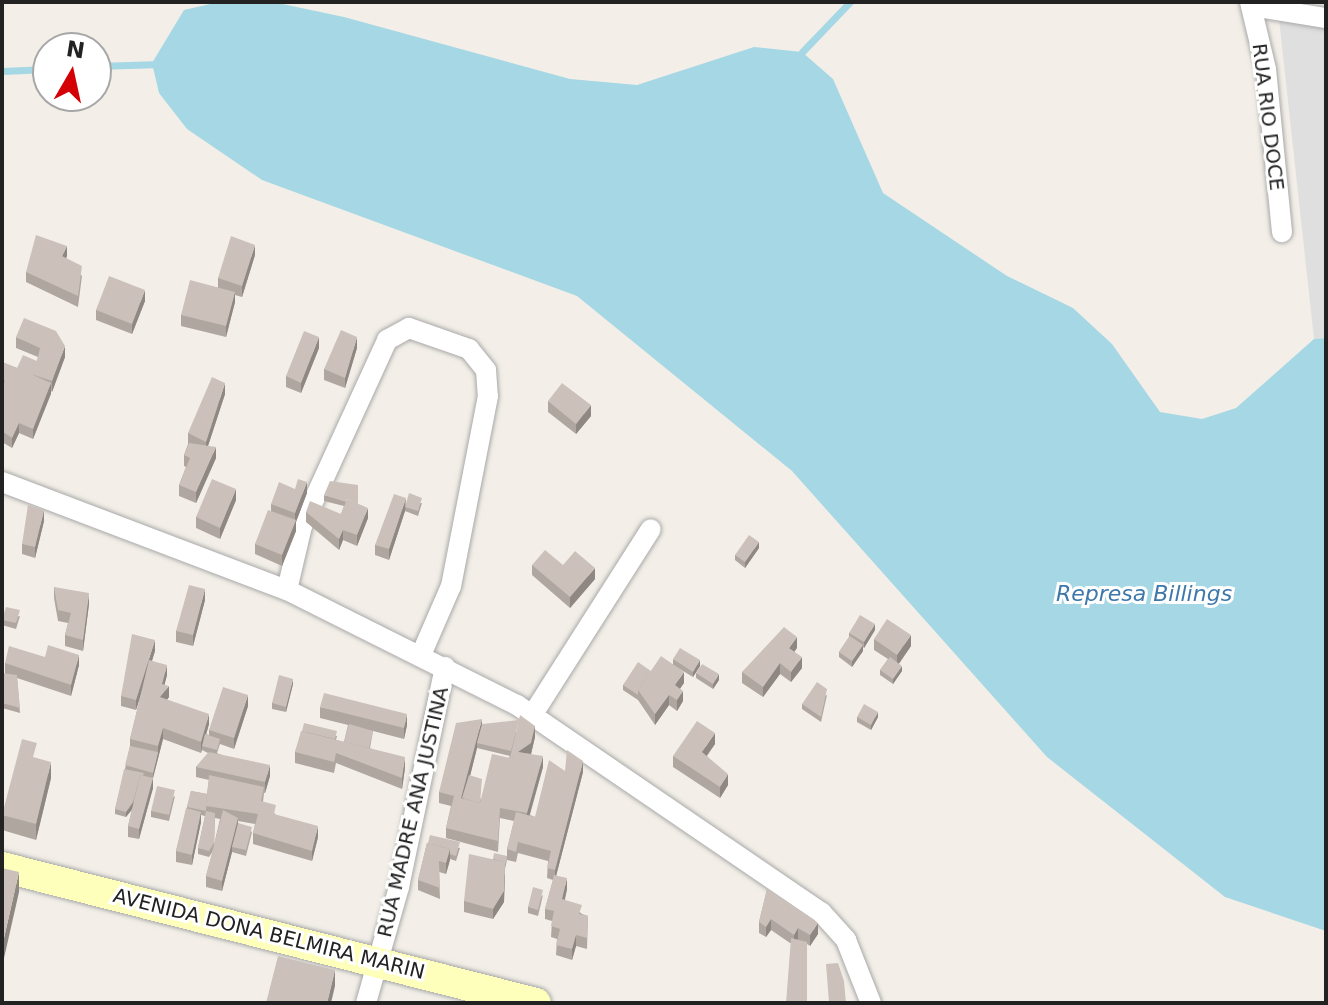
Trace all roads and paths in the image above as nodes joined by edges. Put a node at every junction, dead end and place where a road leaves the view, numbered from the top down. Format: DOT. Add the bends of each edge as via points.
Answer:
graph roads {
  1 [pos="1250,4"];
  2 [pos="1326,18"];
  3 [pos="1282,232"];
  4 [pos="2,482"];
  5 [pos="651,529"];
  6 [pos="287,590"];
  7 [pos="421,655"];
  8 [pos="445,667"];
  9 [pos="533,714"];
  10 [pos="2,867"];
  11 [pos="378,961"];
  12 [pos="366,1003"];
  13 [pos="536,1003"];
  14 [pos="871,1003"];
  1 -- 2 [label="street"];
  1 -- 3 [label="street, RUA RIO DOCE" via="1266,69"];
  4 -- 6 [label="street"];
  5 -- 9 [label="street"];
  6 -- 7 [label="street"];
  6 -- 7 [label="street" via="302,526 387,340 409,328 469,349 486,370 488,396 451,586"];
  7 -- 8 [label="street"];
  8 -- 9 [label="street"];
  8 -- 11 [label="street, RUA MADRE ANA JUSTINA"];
  9 -- 14 [label="street" via="821,912 846,940"];
  10 -- 11 [label="main road, AVENIDA DONA BELMIRA MARIN"];
  11 -- 12 [label="street, RUA MADRE ANA JUSTINA"];
  11 -- 13 [label="main road, AVENIDA DONA BELMIRA MARIN"];
}
